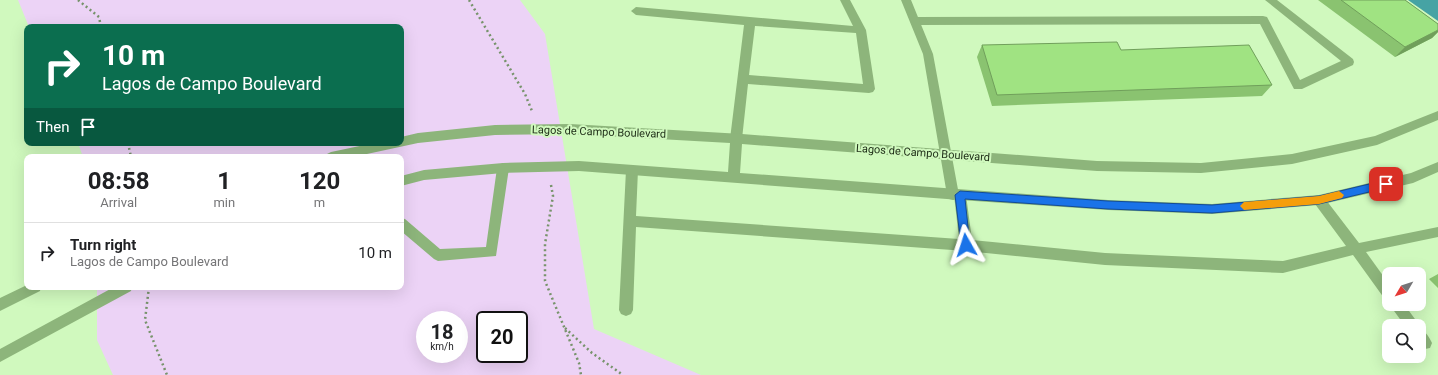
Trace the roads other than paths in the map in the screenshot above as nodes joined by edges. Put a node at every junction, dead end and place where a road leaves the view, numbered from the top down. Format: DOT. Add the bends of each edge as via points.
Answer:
graph roads {
  1 [pos="845,0"];
  2 [pos="906,0"];
  3 [pos="1270,0"];
  4 [pos="636,11"];
  5 [pos="1285,12"];
  6 [pos="1263,20"];
  7 [pos="915,21"];
  8 [pos="750,22"];
  9 [pos="861,30"];
  10 [pos="743,79"];
  11 [pos="1438,115"];
  12 [pos="736,139"];
  13 [pos="404,141"];
  14 [pos="382,146"];
  15 [pos="345,154"];
  16 [pos="945,155"];
  17 [pos="1438,167"];
  18 [pos="503,168"];
  19 [pos="632,170"];
  20 [pos="734,178"];
  21 [pos="404,180"];
  22 [pos="956,195"];
  23 [pos="1319,200"];
  24 [pos="630,221"];
  25 [pos="404,226"];
  26 [pos="1438,232"];
  27 [pos="966,245"];
  28 [pos="1356,249"];
  29 [pos="1382,284"];
  30 [pos="29,290"];
  31 [pos="121,290"];
  32 [pos="0,305"];
  33 [pos="626,310"];
  34 [pos="0,356"];
  1 -- 9 [label="street"];
  2 -- 7 [label="street"];
  3 -- 5 [label="street"];
  4 -- 8 [label="street"];
  5 -- 6 [label="street"];
  5 -- 6 [label="street" via="1349,62 1298,86"];
  6 -- 7 [label="street"];
  7 -- 16 [label="street" via="928,54"];
  8 -- 9 [label="street"];
  8 -- 10 [label="street"];
  9 -- 10 [label="street" via="870,90"];
  10 -- 12 [label="street"];
  11 -- 16 [label="street, Lagos de Campo Boulevard" via="1377,140 1292,159 1201,168 1097,166"];
  12 -- 13 [label="street, Lagos de Campo Boulevard" via="539,129 495,130"];
  12 -- 16 [label="street, Lagos de Campo Boulevard"];
  12 -- 20 [label="street"];
  14 -- 15 [label="street"];
  16 -- 22 [label="street"];
  17 -- 23 [label="street" via="1413,178"];
  18 -- 19 [label="street" via="579,166"];
  18 -- 21 [label="street" via="424,175"];
  18 -- 25 [label="street" via="492,252 438,255"];
  19 -- 20 [label="street"];
  19 -- 24 [label="street"];
  20 -- 22 [label="street"];
  22 -- 23 [label="street" via="1212,209"];
  22 -- 27 [label="street"];
  23 -- 28 [label="street"];
  24 -- 27 [label="street"];
  24 -- 33 [label="street"];
  26 -- 28 [label="street"];
  27 -- 28 [label="street" via="1105,258 1283,267"];
  28 -- 29 [label="street"];
  30 -- 32 [label="street"];
  31 -- 34 [label="street"];
}
